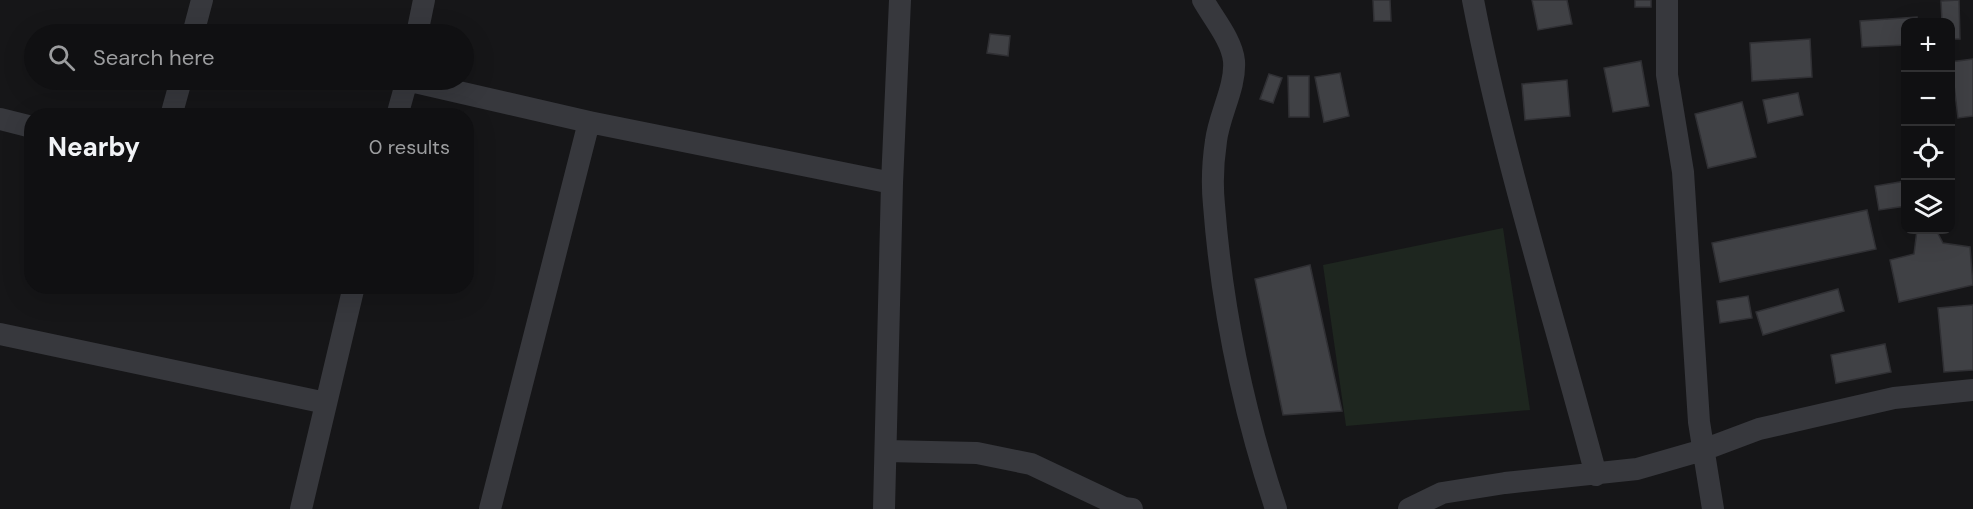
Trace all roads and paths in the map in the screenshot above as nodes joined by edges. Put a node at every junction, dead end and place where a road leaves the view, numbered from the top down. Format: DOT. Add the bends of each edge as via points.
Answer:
graph roads {
  1 [pos="202,0"];
  2 [pos="424,0"];
  3 [pos="898,0"];
  4 [pos="1203,0"];
  5 [pos="1473,0"];
  6 [pos="1667,0"];
  7 [pos="196,24"];
  8 [pos="419,24"];
  9 [pos="178,90"];
  10 [pos="404,90"];
  11 [pos="450,90"];
  12 [pos="173,108"];
  13 [pos="399,108"];
  14 [pos="0,119"];
  15 [pos="589,122"];
  16 [pos="24,125"];
  17 [pos="892,183"];
  18 [pos="352,294"];
  19 [pos="0,334"];
  20 [pos="1973,390"];
  21 [pos="326,403"];
  22 [pos="1703,450"];
  23 [pos="886,451"];
  24 [pos="1596,474"];
  25 [pos="301,509"];
  26 [pos="490,509"];
  27 [pos="884,509"];
  28 [pos="1132,509"];
  29 [pos="1276,509"];
  30 [pos="1409,509"];
  31 [pos="1713,509"];
  1 -- 7 [label="street"];
  2 -- 8 [label="street"];
  3 -- 17 [label="street"];
  4 -- 29 [label="street" via="1234,61 1216,141 1213,201 1219,264 1240,387"];
  5 -- 24 [label="street" via="1521,212 1554,316"];
  6 -- 22 [label="street" via="1667,75 1683,172"];
  9 -- 12 [label="street"];
  10 -- 13 [label="street"];
  11 -- 15 [label="street"];
  14 -- 16 [label="street"];
  15 -- 17 [label="street"];
  15 -- 26 [label="street"];
  17 -- 23 [label="street"];
  18 -- 21 [label="street"];
  19 -- 21 [label="street"];
  20 -- 22 [label="street" via="1894,398 1759,429"];
  21 -- 25 [label="street"];
  22 -- 24 [label="street" via="1637,470"];
  22 -- 31 [label="street"];
  23 -- 27 [label="street"];
  23 -- 28 [label="street" via="977,453 1030,464"];
  24 -- 30 [label="street" via="1442,493"];
}
